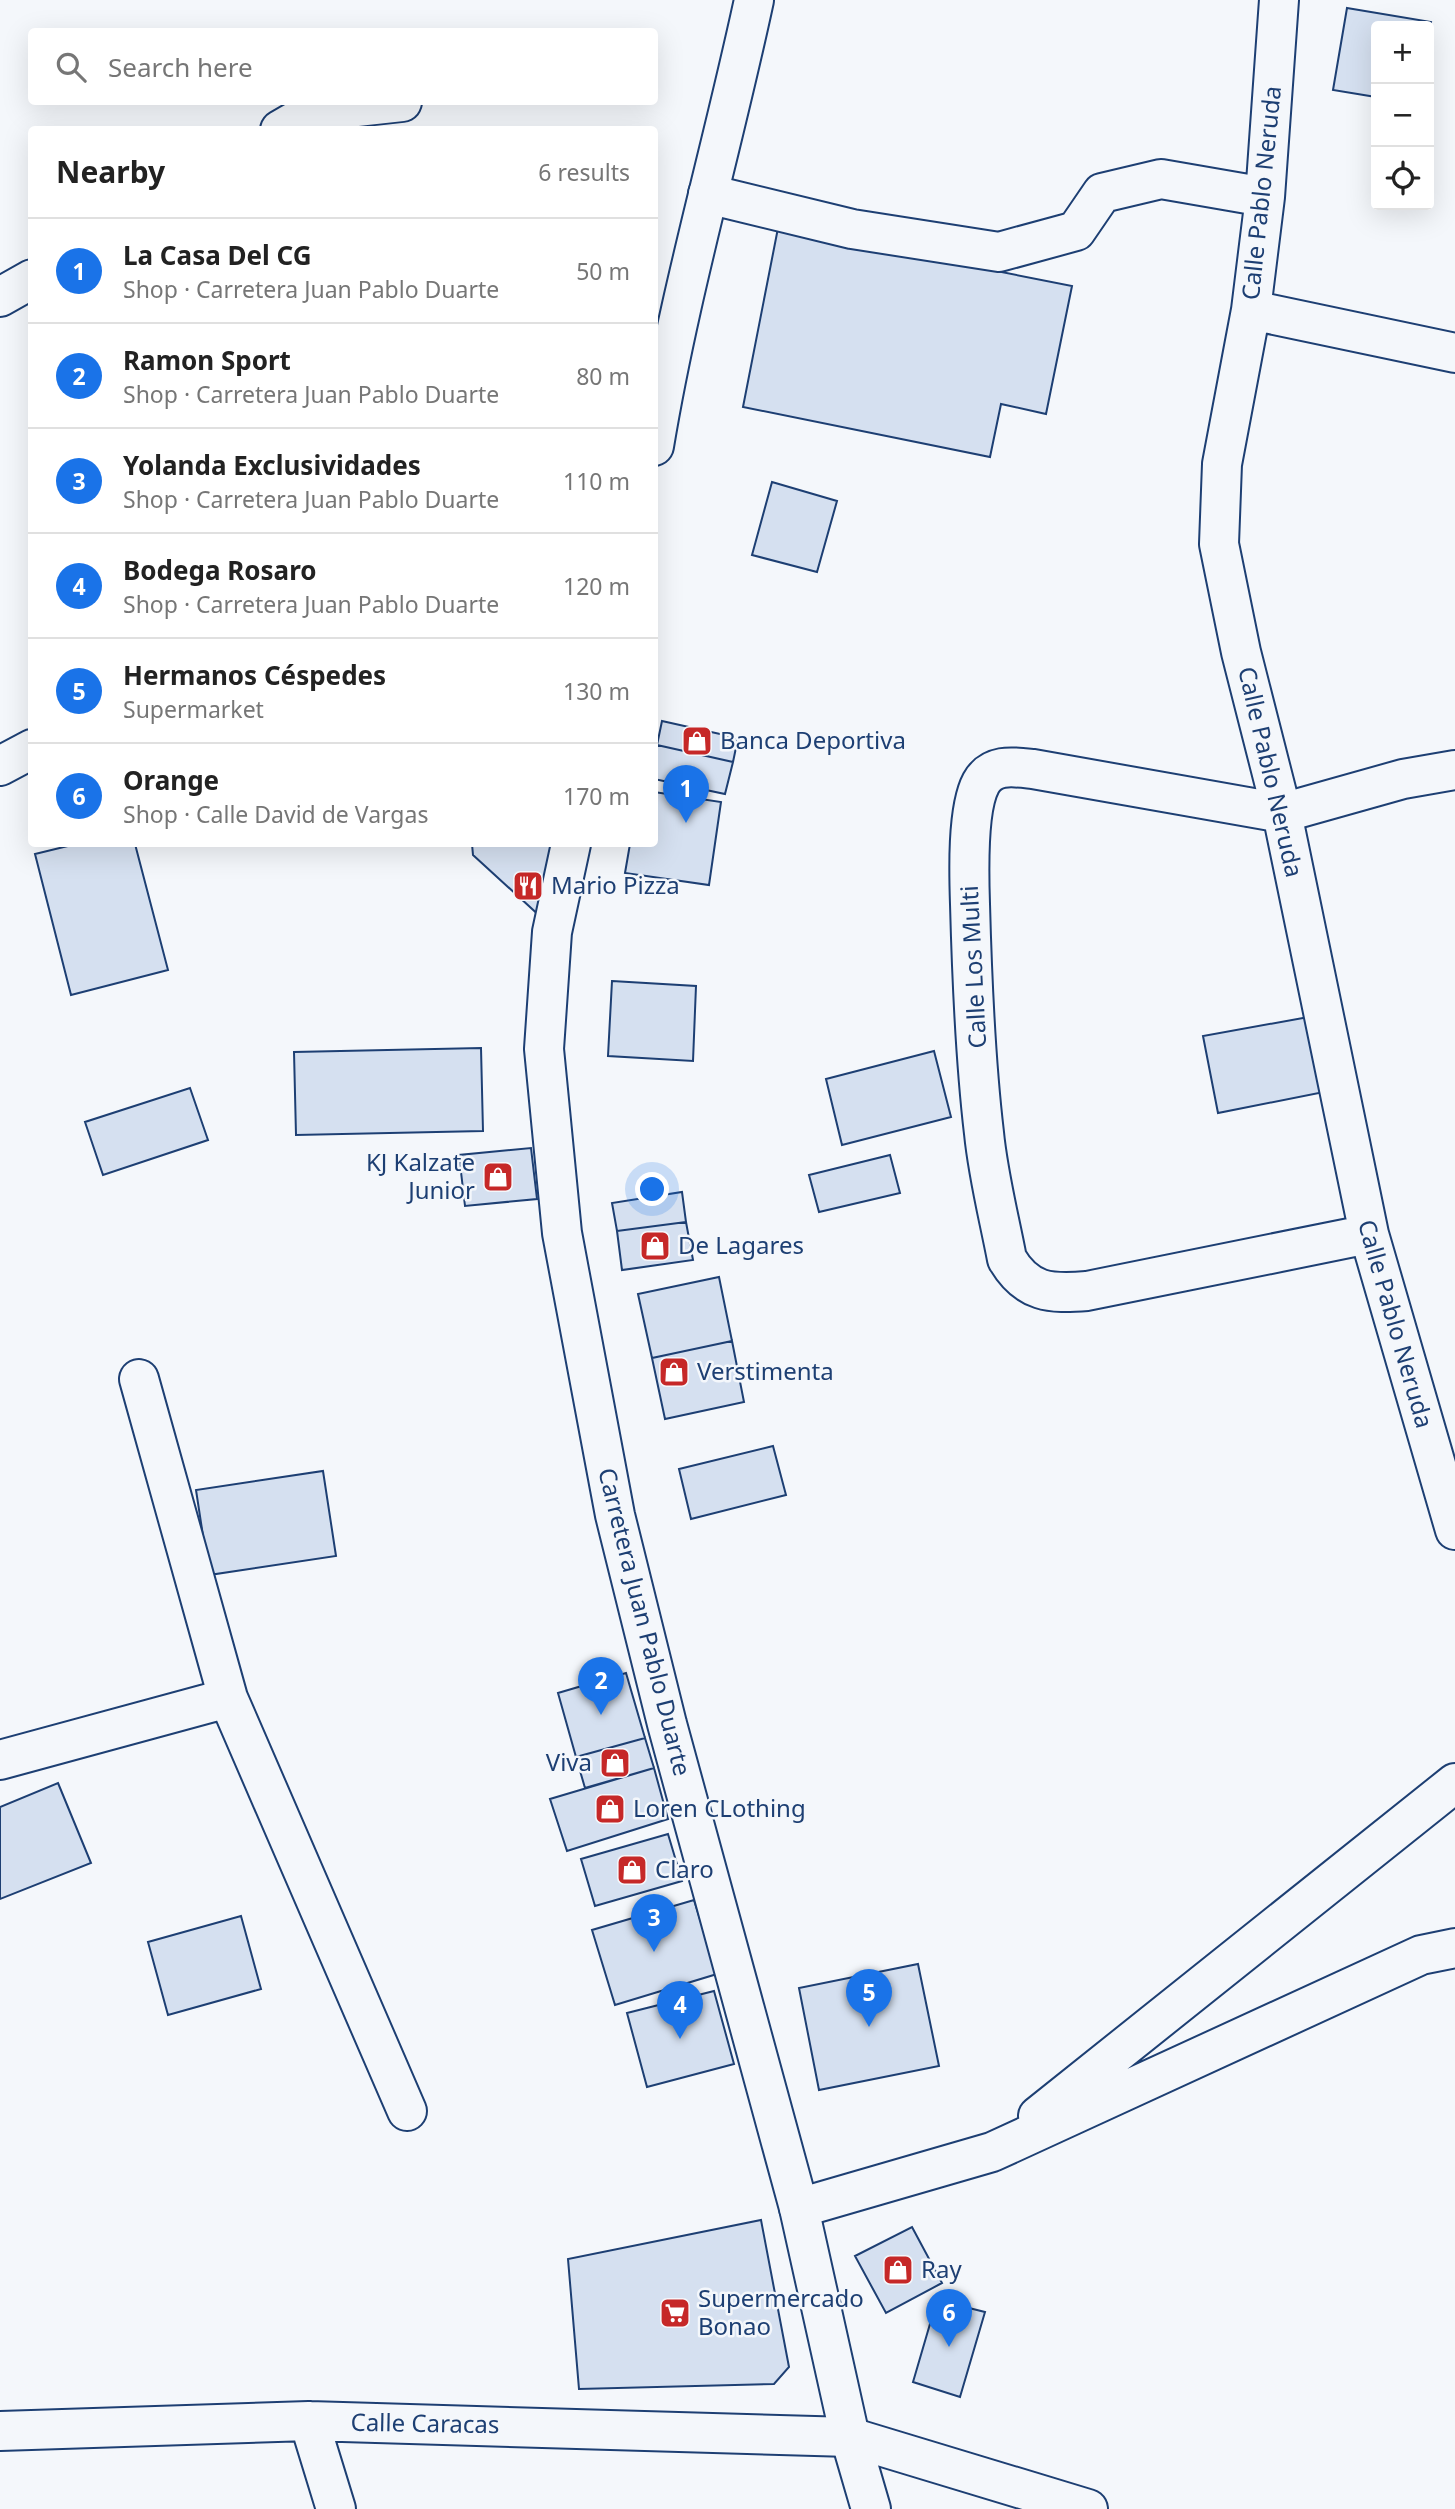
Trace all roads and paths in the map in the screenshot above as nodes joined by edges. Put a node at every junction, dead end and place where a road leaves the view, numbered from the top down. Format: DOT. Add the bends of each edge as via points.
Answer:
graph roads {
  1 [pos="754,0"];
  2 [pos="1279,0"];
  3 [pos="375,105"];
  4 [pos="287,126"];
  5 [pos="708,194"];
  6 [pos="1265,197"];
  7 [pos="28,281"];
  8 [pos="0,297"];
  9 [pos="1251,310"];
  10 [pos="1455,353"];
  11 [pos="659,397"];
  12 [pos="28,751"];
  13 [pos="0,766"];
  14 [pos="1455,770"];
  15 [pos="1282,813"];
  16 [pos="571,847"];
  17 [pos="1368,1234"];
  18 [pos="139,1379"];
  19 [pos="1455,1530"];
  20 [pos="228,1698"];
  21 [pos="0,1760"];
  22 [pos="1455,1783"];
  23 [pos="1455,1948"];
  24 [pos="407,2112"];
  25 [pos="992,2152"];
  26 [pos="799,2208"];
  27 [pos="309,2421"];
  28 [pos="0,2431"];
  29 [pos="850,2437"];
  30 [pos="336,2509"];
  31 [pos="871,2509"];
  32 [pos="1088,2509"];
  1 -- 5 [label="street"];
  2 -- 6 [label="street, Calle Pablo Neruda"];
  3 -- 4 [label="street" via="311,112"];
  5 -- 6 [label="street" via="852,229 999,252 1076,232 1101,193 1161,179"];
  5 -- 11 [label="street"];
  6 -- 9 [label="street, Calle Pablo Neruda"];
  7 -- 8 [label="street"];
  9 -- 10 [label="street"];
  9 -- 15 [label="street, Calle Pablo Neruda" via="1222,464 1219,544"];
  12 -- 13 [label="street"];
  14 -- 15 [label="street, Calle Los Multi" via="1403,779"];
  15 -- 17 [label="street, Calle Pablo Neruda"];
  15 -- 17 [label="street, Calle Los Multi" via="1034,769 990,771 980,784 969,862 971,952 984,1135 1007,1259 1017,1276 1038,1289 1062,1293"];
  16 -- 26 [label="street, Carretera Juan Pablo Duarte" via="552,932 544,1049 562,1233 615,1515"];
  17 -- 19 [label="street, Calle Pablo Neruda"];
  18 -- 20 [label="street"];
  20 -- 21 [label="street"];
  20 -- 24 [label="street"];
  22 -- 25 [label="street"];
  23 -- 25 [label="street" via="1421,1955"];
  25 -- 26 [label="street"];
  26 -- 29 [label="street, Carretera Juan Pablo Duarte"];
  27 -- 28 [label="street, Calle Caracas"];
  27 -- 29 [label="street, Calle Caracas"];
  27 -- 30 [label="street"];
  29 -- 31 [label="street, Carretera Juan Pablo Duarte"];
  29 -- 32 [label="street, Calle Caracas"];
}
